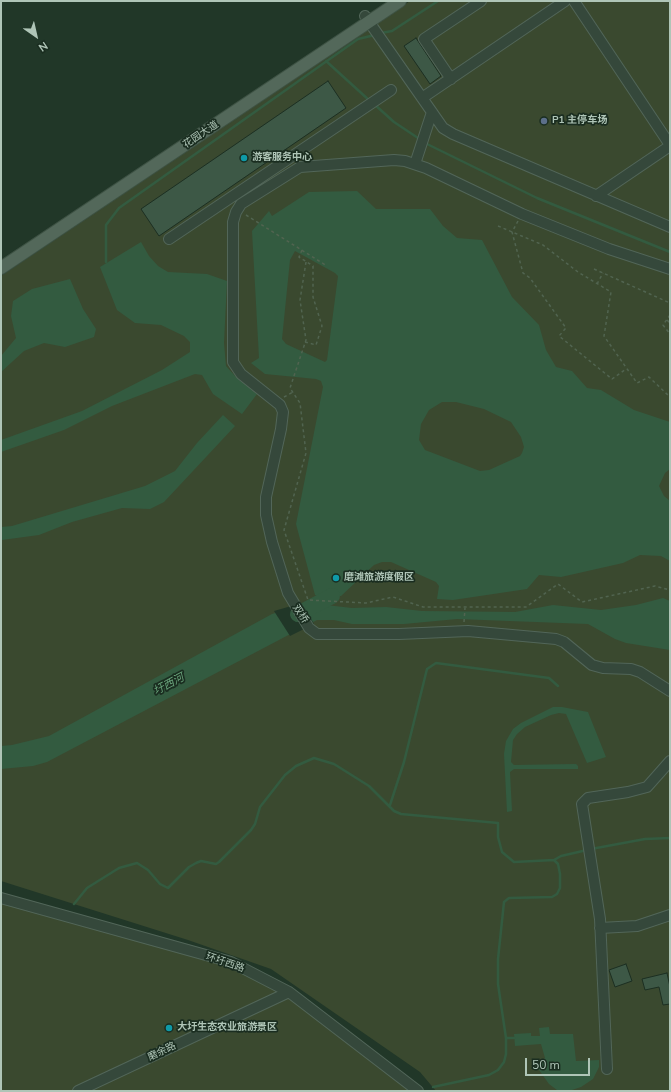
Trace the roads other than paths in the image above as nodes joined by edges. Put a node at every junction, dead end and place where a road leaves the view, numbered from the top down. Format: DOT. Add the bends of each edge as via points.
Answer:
graph roads {
  1 [pos="386,1"];
  2 [pos="400,1"];
  3 [pos="480,1"];
  4 [pos="565,1"];
  5 [pos="574,1"];
  6 [pos="368,21"];
  7 [pos="451,79"];
  8 [pos="391,90"];
  9 [pos="422,98"];
  10 [pos="432,112"];
  11 [pos="670,146"];
  12 [pos="416,159"];
  13 [pos="596,196"];
  14 [pos="222,198"];
  15 [pos="237,209"];
  16 [pos="670,227"];
  17 [pos="169,239"];
  18 [pos="1,262"];
  19 [pos="1,268"];
  20 [pos="670,269"];
  21 [pos="670,691"];
  22 [pos="670,761"];
  23 [pos="1,898"];
  24 [pos="670,915"];
  25 [pos="600,928"];
  26 [pos="288,992"];
  27 [pos="607,1069"];
  28 [pos="78,1091"];
  29 [pos="418,1091"];
  1 -- 6 [label="main road, 花园大道"];
  2 -- 6 [label="main road, 花园大道"];
  3 -- 7 [label="street" via="424,39"];
  4 -- 7 [label="street"];
  5 -- 11 [label="street"];
  6 -- 9 [label="street"];
  6 -- 18 [label="main road, 花园大道"];
  6 -- 19 [label="main road, 花园大道"];
  7 -- 9 [label="street"];
  8 -- 14 [label="street"];
  9 -- 10 [label="street"];
  10 -- 12 [label="street"];
  10 -- 13 [label="street" via="443,128 453,134"];
  11 -- 13 [label="street"];
  12 -- 15 [label="street" via="304,166 293,170"];
  12 -- 20 [label="street" via="426,168 522,214 609,249"];
  13 -- 16 [label="street"];
  14 -- 15 [label="street"];
  14 -- 17 [label="street"];
  15 -- 21 [label="street, 双桥" via="233,222 233,362 241,374 280,405 283,412 266,497 266,515 291,601 309,628 317,634 464,632 546,637 562,640 592,665 631,669"];
  22 -- 25 [label="street" via="647,787 588,798 582,804"];
  23 -- 26 [label="street, 环圩西路" via="230,962"];
  24 -- 25 [label="street" via="637,926"];
  25 -- 27 [label="street"];
  26 -- 28 [label="street, 磨余路"];
  26 -- 29 [label="street, 环圩西路"];
}
